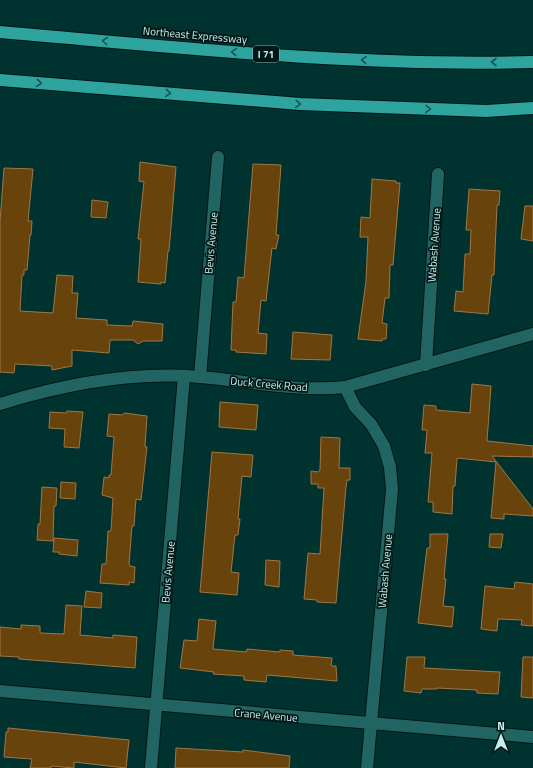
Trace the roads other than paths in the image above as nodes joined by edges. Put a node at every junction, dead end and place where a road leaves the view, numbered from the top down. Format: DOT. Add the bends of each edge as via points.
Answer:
graph roads {
  1 [pos="0,32"];
  2 [pos="533,62"];
  3 [pos="0,80"];
  4 [pos="533,108"];
  5 [pos="218,157"];
  6 [pos="438,174"];
  7 [pos="533,334"];
  8 [pos="426,365"];
  9 [pos="184,376"];
  10 [pos="200,377"];
  11 [pos="345,387"];
  12 [pos="0,404"];
  13 [pos="0,691"];
  14 [pos="156,706"];
  15 [pos="371,723"];
  16 [pos="533,737"];
  17 [pos="151,768"];
  18 [pos="367,768"];
  2 -- 1 [label="highway, Northeast Expressway / I 71, one-way" via="384,61 230,52"];
  3 -- 4 [label="highway, one-way" via="300,104 486,111"];
  5 -- 10 [label="street, Bevis Avenue"];
  6 -- 8 [label="street, Wabash Avenue"];
  7 -- 8 [label="street, Duck Creek Road"];
  8 -- 11 [label="street, Duck Creek Road"];
  9 -- 10 [label="street, Duck Creek Road"];
  9 -- 12 [label="street, Duck Creek Road" via="118,378 70,386"];
  9 -- 14 [label="street, Bevis Avenue"];
  10 -- 11 [label="street, Duck Creek Road" via="329,389"];
  11 -- 15 [label="street, Wabash Avenue" via="355,407 371,424 384,446 392,490"];
  13 -- 14 [label="street, Crane Avenue"];
  14 -- 15 [label="street, Crane Avenue"];
  14 -- 17 [label="street, Bevis Avenue"];
  15 -- 16 [label="street, Crane Avenue"];
  15 -- 18 [label="street, Wabash Avenue"];
}
